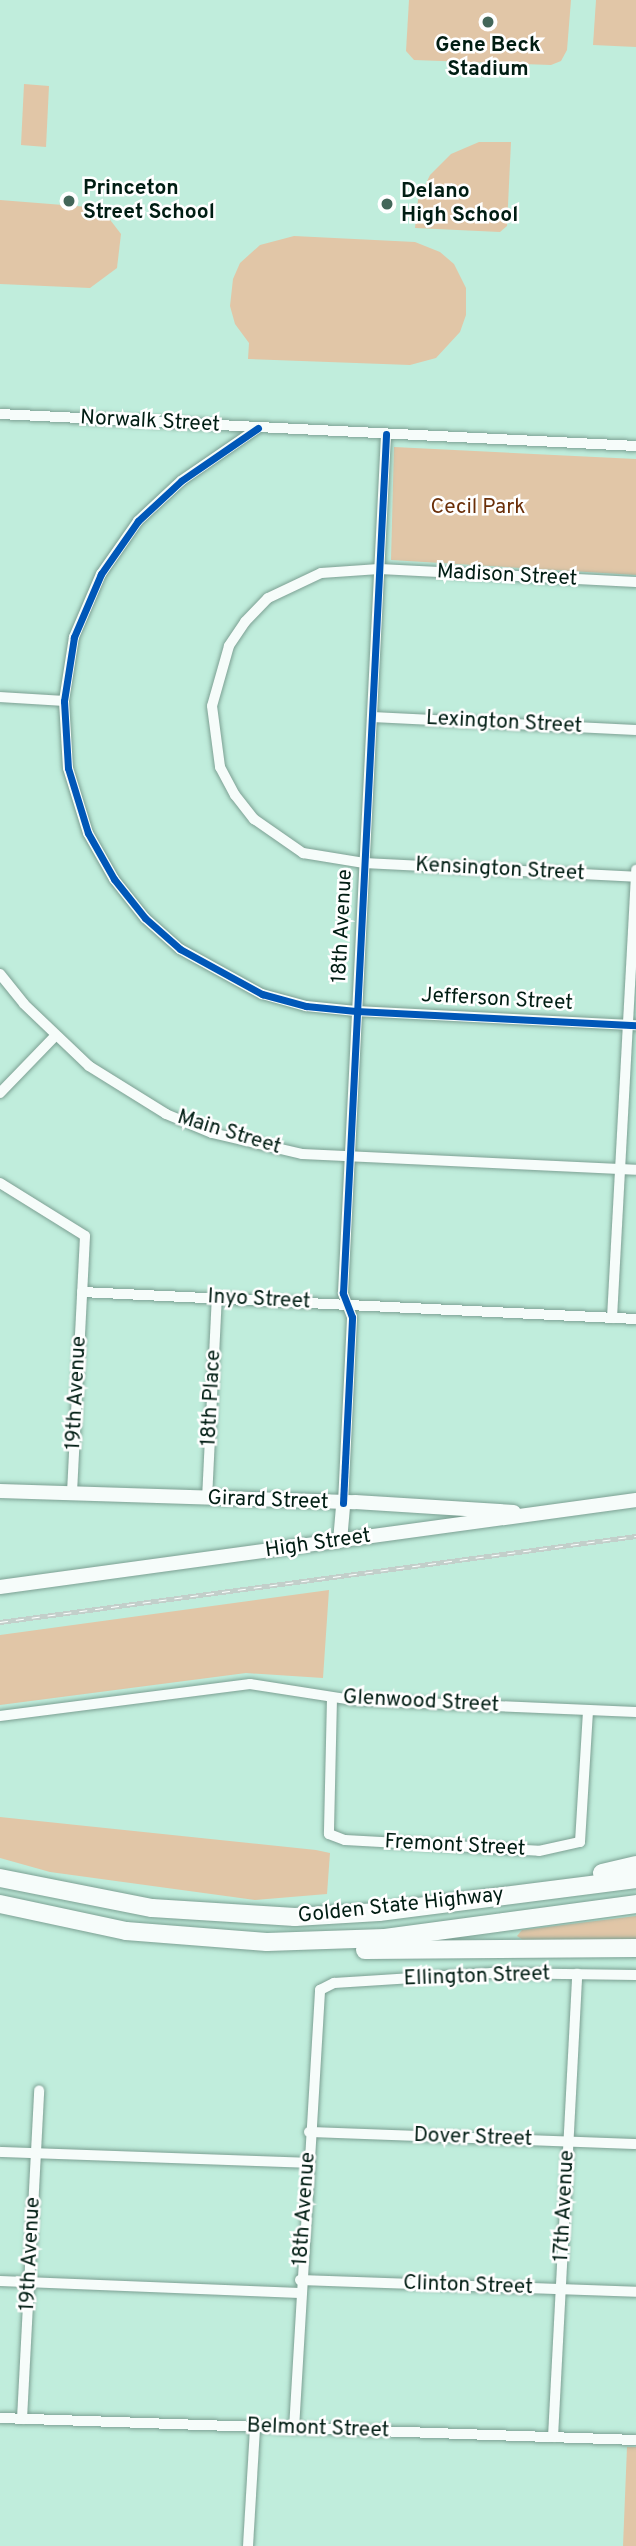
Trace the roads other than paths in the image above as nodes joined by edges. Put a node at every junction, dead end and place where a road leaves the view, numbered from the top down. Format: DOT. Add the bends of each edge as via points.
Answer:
graph roads {
  1 [pos="0,414"];
  2 [pos="258,428"];
  3 [pos="386,434"];
  4 [pos="636,446"];
  5 [pos="379,569"];
  6 [pos="636,582"];
  7 [pos="0,697"];
  8 [pos="64,701"];
  9 [pos="372,717"];
  10 [pos="636,730"];
  11 [pos="364,863"];
  12 [pos="636,870"];
  13 [pos="636,877"];
  14 [pos="0,974"];
  15 [pos="356,1011"];
  16 [pos="632,1025"];
  17 [pos="55,1036"];
  18 [pos="0,1093"];
  19 [pos="349,1157"];
  20 [pos="621,1169"];
  21 [pos="636,1170"];
  22 [pos="0,1183"];
  23 [pos="82,1292"];
  24 [pos="217,1298"];
  25 [pos="348,1305"];
  26 [pos="612,1318"];
  27 [pos="636,1320"];
  28 [pos="0,1490"];
  29 [pos="72,1493"];
  30 [pos="207,1499"];
  31 [pos="636,1500"];
  32 [pos="343,1503"];
  33 [pos="537,1514"];
  34 [pos="340,1541"];
  35 [pos="0,1587"];
  36 [pos="332,1698"];
  37 [pos="588,1710"];
  38 [pos="636,1712"];
  39 [pos="0,1716"];
  40 [pos="636,1865"];
  41 [pos="0,1878"];
  42 [pos="636,1879"];
  43 [pos="500,1896"];
  44 [pos="0,1904"];
  45 [pos="636,1904"];
  46 [pos="267,1942"];
  47 [pos="636,1948"];
  48 [pos="577,1974"];
  49 [pos="636,1975"];
  50 [pos="320,1990"];
  51 [pos="39,2090"];
  52 [pos="309,2132"];
  53 [pos="569,2141"];
  54 [pos="636,2144"];
  55 [pos="0,2152"];
  56 [pos="36,2153"];
  57 [pos="308,2163"];
  58 [pos="300,2280"];
  59 [pos="0,2281"];
  60 [pos="30,2282"];
  61 [pos="561,2289"];
  62 [pos="636,2292"];
  63 [pos="300,2293"];
  64 [pos="0,2418"];
  65 [pos="23,2419"];
  66 [pos="255,2427"];
  67 [pos="294,2429"];
  68 [pos="553,2437"];
  69 [pos="636,2440"];
  70 [pos="248,2546"];
  1 -- 2 [label="street, Norwalk Street"];
  2 -- 3 [label="street, Norwalk Street"];
  2 -- 8 [label="street, Jefferson Street" via="170,490 114,552 74,637"];
  3 -- 4 [label="street, Norwalk Street"];
  3 -- 5 [label="street, 18th Avenue"];
  5 -- 6 [label="street, Madison Street"];
  5 -- 9 [label="street, 18th Avenue"];
  5 -- 11 [label="street, Madison Street" via="321,573 268,598 229,646 212,706 220,767 254,818 303,853"];
  7 -- 8 [label="street"];
  8 -- 15 [label="street, Jefferson Street" via="68,768 82,817 114,880 145,918 180,949 262,994 306,1006"];
  9 -- 10 [label="street, Lexington Street"];
  9 -- 11 [label="street, 18th Avenue"];
  11 -- 13 [label="street, Kensington Street"];
  11 -- 15 [label="street, 18th Avenue"];
  12 -- 13 [label="street"];
  13 -- 16 [label="street"];
  14 -- 17 [label="street, Main Street"];
  15 -- 16 [label="street, Jefferson Street"];
  15 -- 19 [label="street, 18th Avenue"];
  16 -- 20 [label="street"];
  17 -- 18 [label="street"];
  17 -- 19 [label="street, Main Street" via="125,1091 166,1114 256,1145"];
  19 -- 20 [label="street, Main Street"];
  19 -- 25 [label="street, 18th Avenue" via="343,1293"];
  20 -- 21 [label="street, Main Street"];
  20 -- 26 [label="street"];
  22 -- 23 [label="street" via="85,1236"];
  23 -- 24 [label="street, Inyo Street"];
  23 -- 29 [label="street, 19th Avenue"];
  24 -- 25 [label="street, Inyo Street"];
  24 -- 30 [label="street, 18th Place"];
  25 -- 26 [label="street, Inyo Street"];
  25 -- 32 [label="street, 18th Avenue" via="352,1317"];
  26 -- 27 [label="street, Inyo Street"];
  28 -- 29 [label="main road, Girard Street"];
  29 -- 30 [label="main road, Girard Street"];
  30 -- 32 [label="main road, Girard Street"];
  31 -- 33 [label="main road, High Street"];
  32 -- 33 [label="main road, Girard Street"];
  32 -- 34 [label="main road, 18th Avenue"];
  33 -- 34 [label="main road, High Street"];
  34 -- 35 [label="main road, High Street"];
  36 -- 37 [label="street, Glenwood Street"];
  36 -- 37 [label="street, Fremont Street" via="329,1834 345,1840 539,1851 580,1842"];
  36 -- 39 [label="street, Glenwood Street" via="303,1689 250,1684"];
  37 -- 38 [label="street, Glenwood Street"];
  40 -- 43 [label="highway"];
  41 -- 43 [label="highway, Golden State Highway" via="108,1902 248,1916 379,1912"];
  42 -- 43 [label="highway, Golden State Highway"];
  44 -- 46 [label="highway, Golden State Highway" via="126,1931"];
  45 -- 46 [label="highway, Golden State Highway" via="385,1938"];
  46 -- 47 [label="highway" via="360,1950"];
  48 -- 49 [label="street, Ellington Street"];
  48 -- 50 [label="street, Ellington Street" via="439,1976 334,1983"];
  48 -- 53 [label="street, 17th Avenue"];
  50 -- 52 [label="street, 18th Avenue"];
  51 -- 56 [label="street, 19th Avenue"];
  52 -- 53 [label="street, Dover Street"];
  52 -- 57 [label="street, 18th Avenue"];
  53 -- 54 [label="street, Dover Street"];
  53 -- 61 [label="street, 17th Avenue"];
  55 -- 56 [label="street"];
  56 -- 57 [label="street"];
  56 -- 60 [label="street, 19th Avenue"];
  57 -- 58 [label="street, 18th Avenue"];
  58 -- 61 [label="street, Clinton Street"];
  58 -- 63 [label="street, 18th Avenue"];
  59 -- 60 [label="street"];
  60 -- 63 [label="street"];
  60 -- 65 [label="street, 19th Avenue"];
  61 -- 62 [label="street, Clinton Street"];
  61 -- 68 [label="street, 17th Avenue"];
  63 -- 67 [label="street, 18th Avenue"];
  64 -- 65 [label="street, Belmont Street"];
  65 -- 66 [label="street, Belmont Street"];
  66 -- 67 [label="street, Belmont Street"];
  66 -- 70 [label="street"];
  67 -- 68 [label="street, Belmont Street"];
  68 -- 69 [label="street, Belmont Street"];
}
